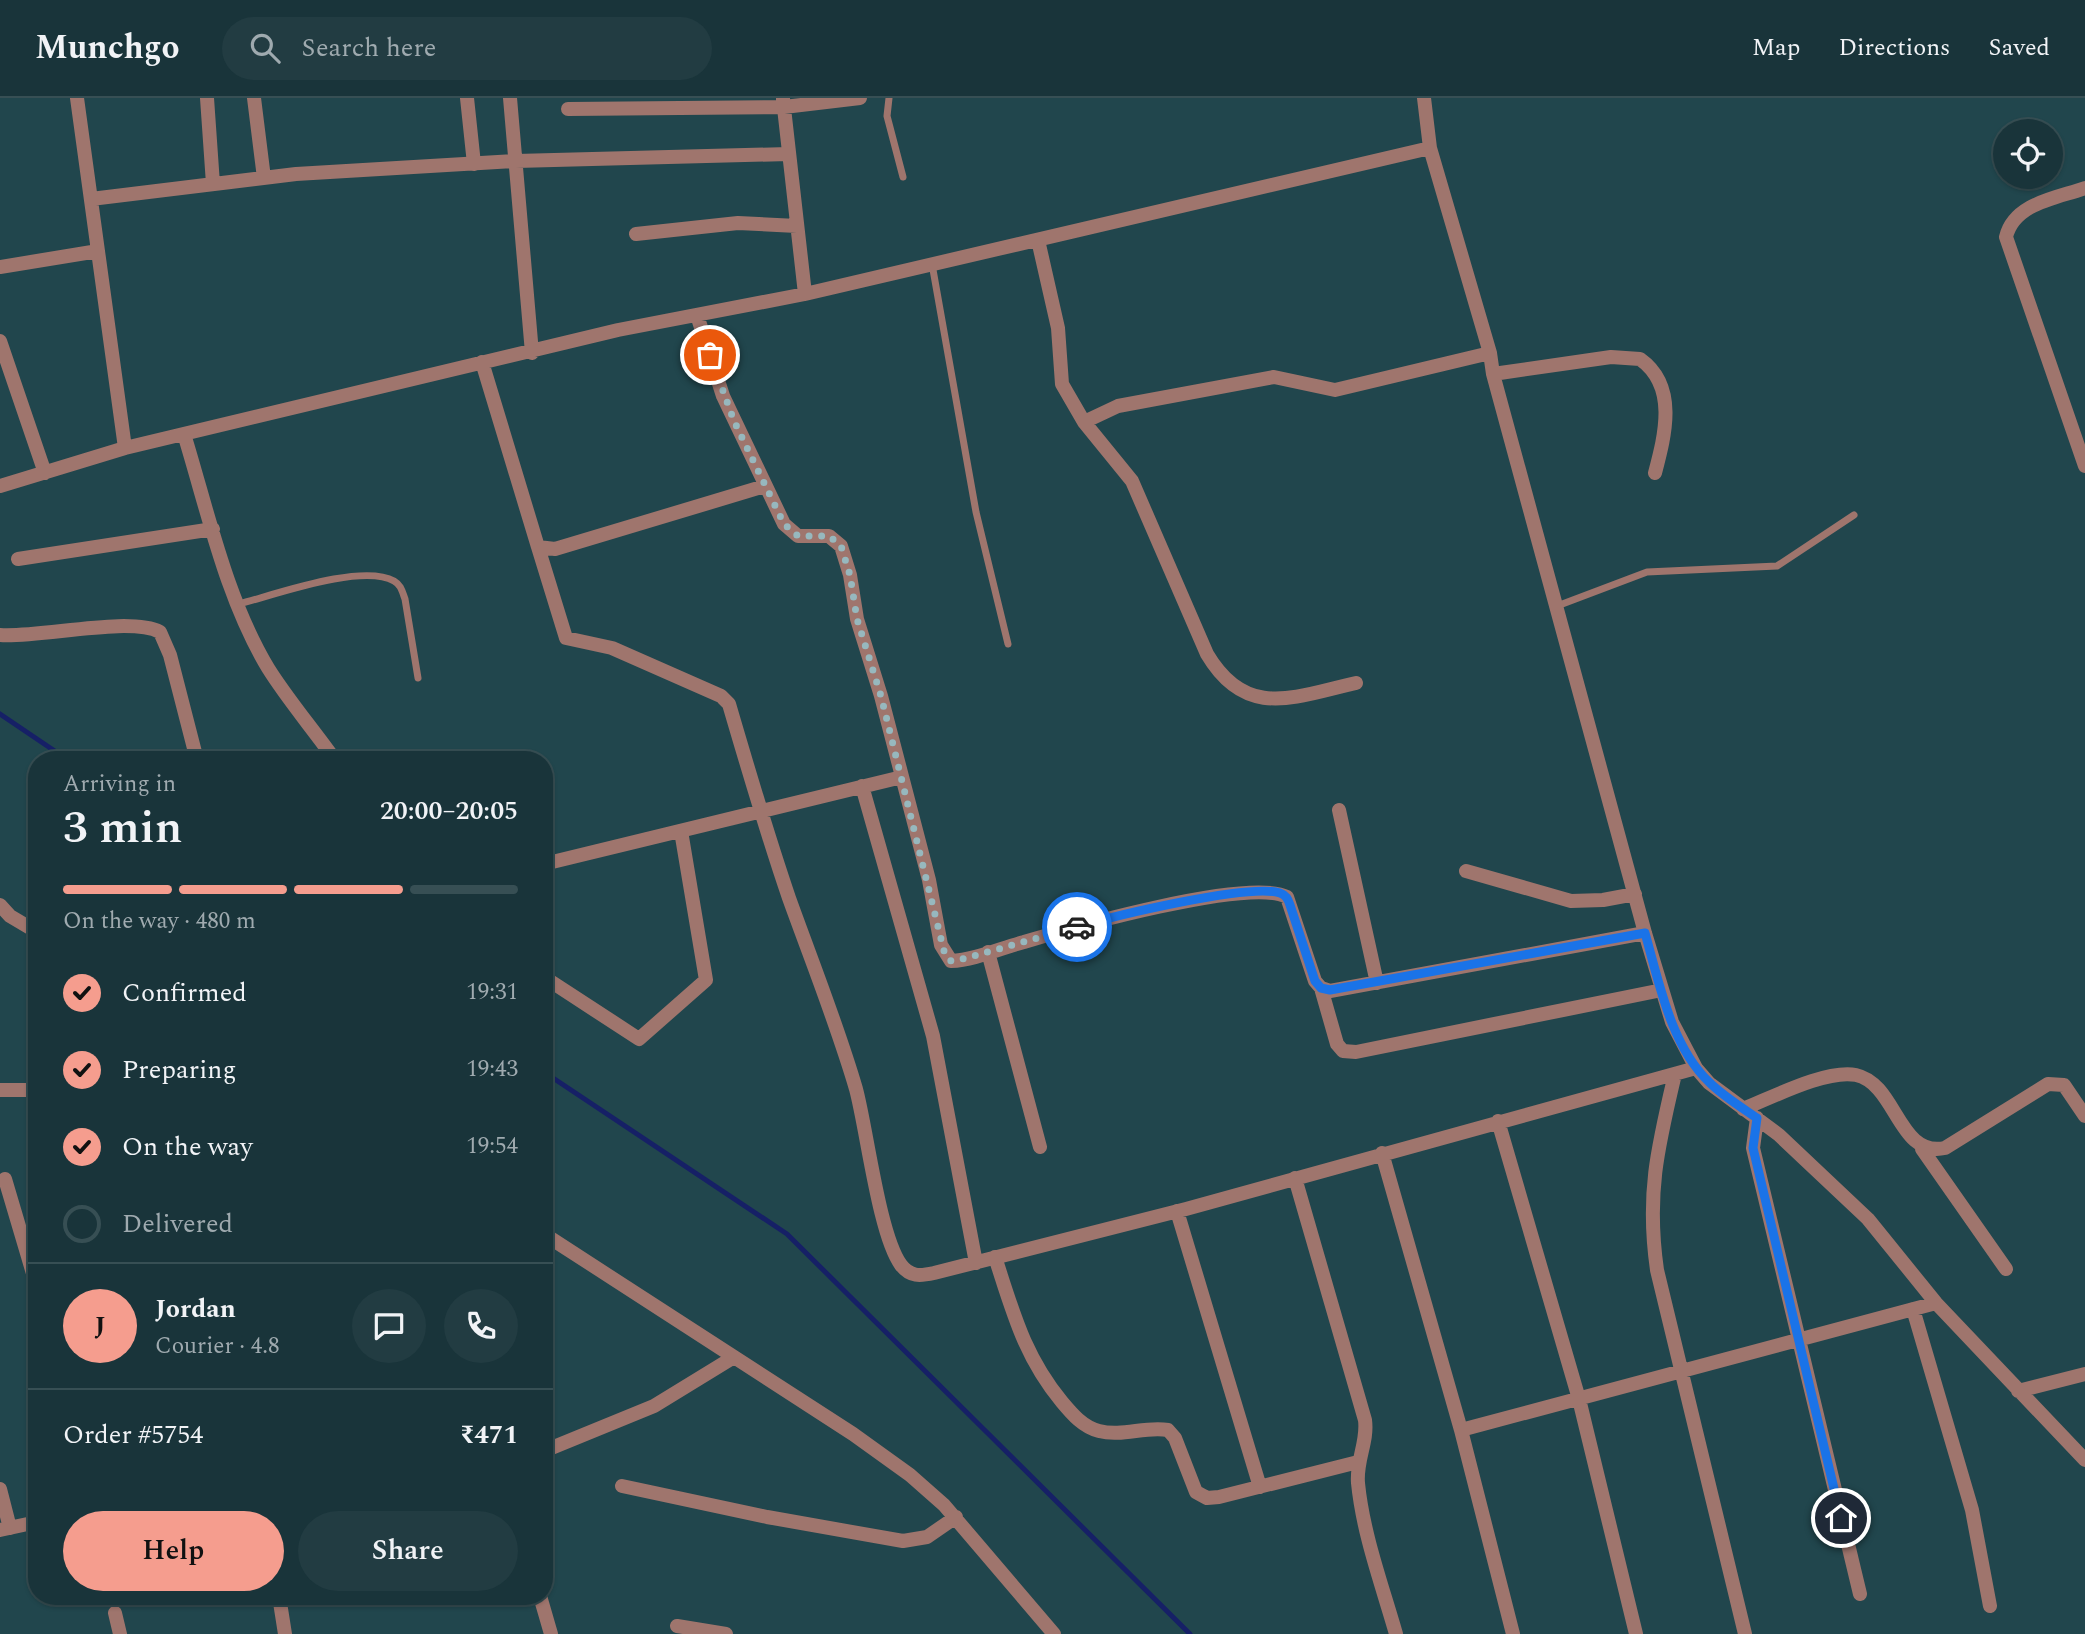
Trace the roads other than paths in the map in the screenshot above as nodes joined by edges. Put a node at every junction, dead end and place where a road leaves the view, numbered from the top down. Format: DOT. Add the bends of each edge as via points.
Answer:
graph roads {
  1 [pos="77,98"];
  2 [pos="207,98"];
  3 [pos="254,98"];
  4 [pos="467,98"];
  5 [pos="510,98"];
  6 [pos="860,98"];
  7 [pos="889,98"];
  8 [pos="1424,98"];
  9 [pos="783,102"];
  10 [pos="568,109"];
  11 [pos="1430,148"];
  12 [pos="789,154"];
  13 [pos="516,161"];
  14 [pos="474,164"];
  15 [pos="903,177"];
  16 [pos="264,178"];
  17 [pos="213,184"];
  18 [pos="2085,188"];
  19 [pos="91,199"];
  20 [pos="797,226"];
  21 [pos="636,234"];
  22 [pos="1038,240"];
  23 [pos="98,251"];
  24 [pos="932,264"];
  25 [pos="0,267"];
  26 [pos="805,294"];
  27 [pos="697,315"];
  28 [pos="0,341"];
  29 [pos="1490,352"];
  30 [pos="532,353"];
  31 [pos="482,362"];
  32 [pos="1493,374"];
  33 [pos="1084,422"];
  34 [pos="184,434"];
  35 [pos="125,448"];
  36 [pos="2085,466"];
  37 [pos="45,473"];
  38 [pos="1655,473"];
  39 [pos="0,486"];
  40 [pos="765,486"];
  41 [pos="1854,514"];
  42 [pos="213,529"];
  43 [pos="538,547"];
  44 [pos="18,559"];
  45 [pos="239,604"];
  46 [pos="1557,606"];
  47 [pos="0,635"];
  48 [pos="1008,644"];
  49 [pos="418,678"];
  50 [pos="1356,683"];
  51 [pos="195,751"];
  52 [pos="329,751"];
  53 [pos="902,777"];
  54 [pos="862,786"];
  55 [pos="760,810"];
  56 [pos="1339,810"];
  57 [pos="681,831"];
  58 [pos="553,862"];
  59 [pos="1465,871"];
  60 [pos="1634,894"];
  61 [pos="0,905"];
  62 [pos="28,927"];
  63 [pos="1645,933"];
  64 [pos="988,952"];
  65 [pos="553,983"];
  66 [pos="1377,983"];
  67 [pos="1321,988"];
  68 [pos="1662,990"];
  69 [pos="1696,1068"];
  70 [pos="1675,1074"];
  71 [pos="0,1090"];
  72 [pos="28,1090"];
  73 [pos="1743,1109"];
  74 [pos="2085,1116"];
  75 [pos="1757,1118"];
  76 [pos="1498,1121"];
  77 [pos="1040,1147"];
  78 [pos="1922,1149"];
  79 [pos="1382,1153"];
  80 [pos="1295,1178"];
  81 [pos="5,1179"];
  82 [pos="1177,1211"];
  83 [pos="553,1240"];
  84 [pos="28,1257"];
  85 [pos="995,1257"];
  86 [pos="976,1263"];
  87 [pos="2006,1269"];
  88 [pos="1936,1303"];
  89 [pos="1913,1309"];
  90 [pos="1798,1340"];
  91 [pos="734,1357"];
  92 [pos="1682,1371"];
  93 [pos="2085,1374"];
  94 [pos="2018,1391"];
  95 [pos="1579,1399"];
  96 [pos="1461,1430"];
  97 [pos="553,1447"];
  98 [pos="2085,1460"];
  99 [pos="1358,1462"];
  100 [pos="622,1486"];
  101 [pos="1260,1487"];
  102 [pos="0,1489"];
  103 [pos="956,1517"];
  104 [pos="28,1524"];
  105 [pos="5,1529"];
  106 [pos="1860,1594"];
  107 [pos="280,1605"];
  108 [pos="543,1605"];
  109 [pos="1990,1606"];
  110 [pos="115,1613"];
  111 [pos="677,1626"];
  112 [pos="120,1634"];
  113 [pos="285,1634"];
  114 [pos="551,1634"];
  115 [pos="726,1634"];
  116 [pos="1054,1634"];
  117 [pos="1396,1634"];
  118 [pos="1513,1634"];
  119 [pos="1636,1634"];
  120 [pos="1745,1634"];
  1 -- 19 [label="street"];
  2 -- 17 [label="street"];
  3 -- 16 [label="street"];
  4 -- 14 [label="street"];
  5 -- 13 [label="street"];
  6 -- 9 [label="street"];
  7 -- 15 [label="lane" via="887,116"];
  8 -- 11 [label="street"];
  9 -- 10 [label="street"];
  9 -- 12 [label="street"];
  11 -- 22 [label="street"];
  11 -- 29 [label="street"];
  12 -- 13 [label="street"];
  12 -- 20 [label="street"];
  13 -- 14 [label="street"];
  13 -- 30 [label="street"];
  14 -- 16 [label="street"];
  16 -- 17 [label="street"];
  17 -- 19 [label="street"];
  18 -- 36 [label="street" via="2028,208 2008,227 2006,237"];
  19 -- 23 [label="street"];
  20 -- 21 [label="street" via="738,223"];
  20 -- 26 [label="street"];
  22 -- 24 [label="street"];
  22 -- 33 [label="street" via="1058,328 1062,384"];
  23 -- 25 [label="street"];
  23 -- 35 [label="street"];
  24 -- 26 [label="street"];
  24 -- 48 [label="lane" via="976,512"];
  26 -- 27 [label="street"];
  27 -- 30 [label="street"];
  27 -- 40 [label="street" via="723,396"];
  28 -- 37 [label="street"];
  29 -- 32 [label="street"];
  29 -- 33 [label="street" via="1335,390 1274,377 1118,406"];
  30 -- 31 [label="street"];
  31 -- 34 [label="street"];
  31 -- 43 [label="street"];
  32 -- 38 [label="street" via="1601,358 1640,359 1656,374 1666,408 1666,431"];
  32 -- 46 [label="street"];
  33 -- 50 [label="street" via="1132,481 1207,654 1229,684 1256,696 1285,699"];
  34 -- 35 [label="street"];
  34 -- 42 [label="street"];
  35 -- 37 [label="street"];
  37 -- 39 [label="street"];
  40 -- 43 [label="street" via="555,549"];
  40 -- 53 [label="street" via="790,532 829,536 841,546"];
  41 -- 46 [label="lane" via="1777,566 1647,572"];
  42 -- 44 [label="street"];
  42 -- 45 [label="street"];
  43 -- 55 [label="street" via="566,638 612,648 721,696 729,704"];
  45 -- 49 [label="lane" via="353,577 391,579 405,598"];
  45 -- 52 [label="street" via="268,667"];
  46 -- 60 [label="street"];
  47 -- 51 [label="street" via="130,627 160,632"];
  53 -- 54 [label="street"];
  53 -- 64 [label="street" via="945,955 951,961"];
  54 -- 55 [label="street"];
  54 -- 86 [label="street" via="933,1036"];
  55 -- 57 [label="street"];
  55 -- 86 [label="street" via="845,1054 895,1254 909,1273 920,1276"];
  56 -- 66 [label="street"];
  57 -- 58 [label="street"];
  57 -- 65 [label="street" via="706,979 639,1039"];
  59 -- 60 [label="street" via="1571,901"];
  60 -- 63 [label="street"];
  61 -- 62 [label="street"];
  63 -- 66 [label="street"];
  63 -- 68 [label="street"];
  64 -- 67 [label="street" via="1089,923 1222,895 1264,891 1287,897"];
  64 -- 77 [label="street"];
  66 -- 67 [label="street" via="1339,990"];
  67 -- 68 [label="street" via="1337,1044 1343,1051 1356,1052"];
  68 -- 69 [label="street"];
  69 -- 70 [label="street"];
  69 -- 73 [label="street"];
  70 -- 76 [label="street"];
  70 -- 92 [label="street" via="1657,1152 1651,1207 1657,1270"];
  71 -- 72 [label="street"];
  73 -- 75 [label="street"];
  73 -- 78 [label="street" via="1802,1085 1856,1075 1879,1091"];
  74 -- 78 [label="street" via="2064,1085 2048,1084 1945,1148"];
  75 -- 88 [label="street" via="1868,1219"];
  75 -- 90 [label="street" via="1753,1148"];
  76 -- 79 [label="street"];
  76 -- 95 [label="street"];
  78 -- 87 [label="street"];
  79 -- 80 [label="street"];
  79 -- 96 [label="street"];
  80 -- 82 [label="street"];
  80 -- 99 [label="street" via="1365,1420 1367,1433"];
  81 -- 84 [label="street"];
  82 -- 85 [label="street"];
  82 -- 101 [label="street"];
  83 -- 91 [label="street"];
  85 -- 86 [label="street"];
  85 -- 101 [label="street" via="1031,1360 1085,1426 1112,1433 1168,1430 1189,1481 1207,1498"];
  88 -- 89 [label="street"];
  88 -- 94 [label="street"];
  89 -- 90 [label="street"];
  89 -- 109 [label="street" via="1972,1510"];
  90 -- 92 [label="street"];
  90 -- 106 [label="street"];
  91 -- 97 [label="street" via="644,1410"];
  91 -- 103 [label="street" via="910,1475"];
  92 -- 95 [label="street"];
  92 -- 120 [label="street"];
  93 -- 94 [label="street"];
  94 -- 98 [label="street"];
  95 -- 96 [label="street"];
  95 -- 119 [label="street"];
  96 -- 118 [label="street"];
  99 -- 101 [label="street"];
  99 -- 117 [label="street" via="1363,1517"];
  100 -- 103 [label="street" via="903,1541 927,1537"];
  102 -- 105 [label="street"];
  103 -- 116 [label="street"];
  104 -- 105 [label="street"];
  107 -- 113 [label="street"];
  108 -- 114 [label="street"];
  110 -- 112 [label="street"];
  111 -- 115 [label="street"];
}
